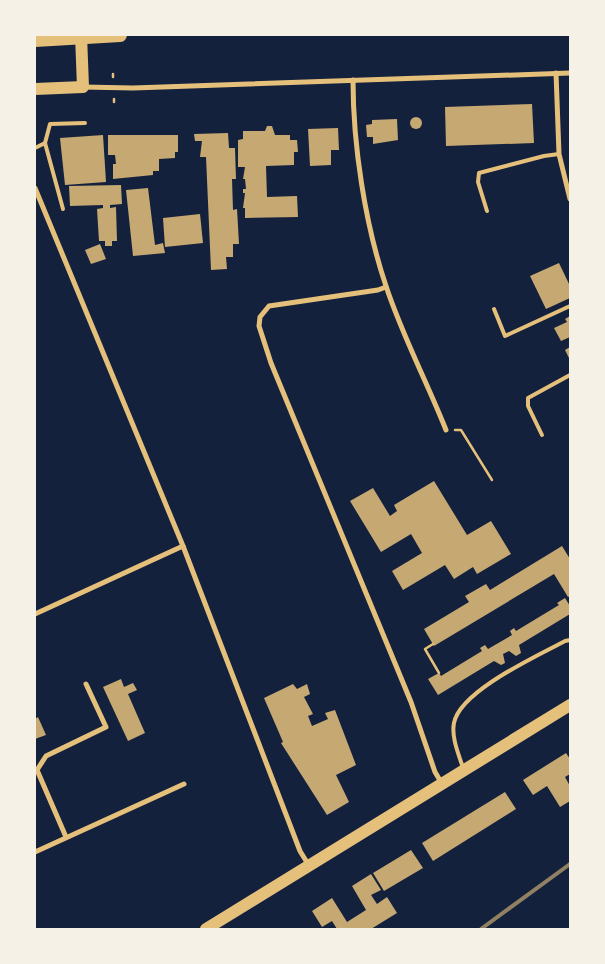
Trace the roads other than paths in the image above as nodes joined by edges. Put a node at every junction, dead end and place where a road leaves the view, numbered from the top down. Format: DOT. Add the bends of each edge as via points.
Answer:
graph roads {
  1 [pos="81,35"];
  2 [pos="120,35"];
  3 [pos="35,40"];
  4 [pos="556,73"];
  5 [pos="570,73"];
  6 [pos="353,80"];
  7 [pos="83,86"];
  8 [pos="35,89"];
  9 [pos="85,123"];
  10 [pos="45,144"];
  11 [pos="35,148"];
  12 [pos="559,154"];
  13 [pos="567,181"];
  14 [pos="35,188"];
  15 [pos="570,199"];
  16 [pos="63,209"];
  17 [pos="487,211"];
  18 [pos="386,287"];
  19 [pos="570,306"];
  20 [pos="494,309"];
  21 [pos="570,375"];
  22 [pos="446,430"];
  23 [pos="542,435"];
  24 [pos="183,546"];
  25 [pos="35,614"];
  26 [pos="570,640"];
  27 [pos="86,684"];
  28 [pos="570,705"];
  29 [pos="36,770"];
  30 [pos="463,770"];
  31 [pos="441,782"];
  32 [pos="184,784"];
  33 [pos="66,837"];
  34 [pos="35,852"];
  35 [pos="308,864"];
  36 [pos="206,929"];
  1 -- 7 [label="main road"];
  2 -- 3 [label="highway"];
  4 -- 5 [label="street"];
  4 -- 6 [label="street"];
  4 -- 12 [label="street"];
  6 -- 7 [label="street" via="133,88"];
  6 -- 18 [label="street" via="356,150"];
  7 -- 8 [label="main road"];
  9 -- 10 [label="lane" via="50,124"];
  10 -- 11 [label="lane"];
  10 -- 16 [label="lane"];
  12 -- 13 [label="street"];
  12 -- 17 [label="lane" via="479,173 478,182"];
  13 -- 15 [label="street"];
  14 -- 24 [label="street"];
  18 -- 22 [label="street"];
  18 -- 31 [label="street" via="269,306 260,317 259,326 289,409"];
  19 -- 20 [label="lane" via="505,336"];
  21 -- 23 [label="lane" via="528,398 528,406"];
  24 -- 25 [label="street"];
  24 -- 35 [label="street" via="300,851"];
  26 -- 30 [label="lane" via="509,671 463,706 453,724"];
  27 -- 29 [label="street" via="106,728 46,756"];
  28 -- 30 [label="main road"];
  29 -- 33 [label="street"];
  30 -- 31 [label="main road"];
  31 -- 35 [label="main road"];
  32 -- 33 [label="street"];
  33 -- 34 [label="street"];
  35 -- 36 [label="main road"];
}
